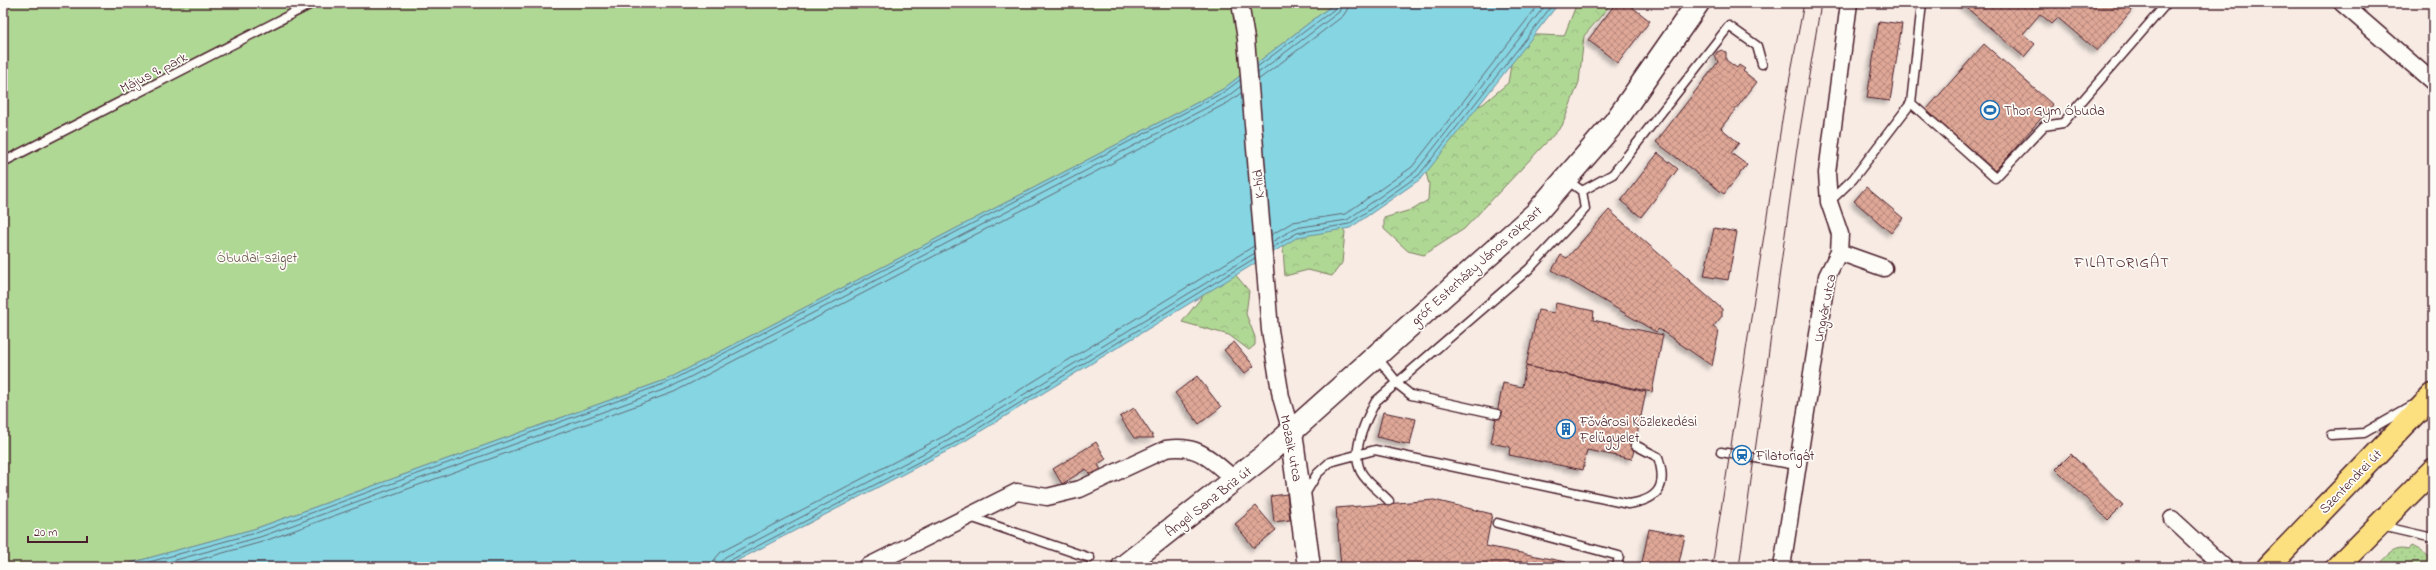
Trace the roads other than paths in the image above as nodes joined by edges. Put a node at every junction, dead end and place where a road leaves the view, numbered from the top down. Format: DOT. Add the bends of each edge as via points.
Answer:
graph roads {
  1 [pos="313,3"];
  2 [pos="1240,3"];
  3 [pos="1698,3"];
  4 [pos="1849,3"];
  5 [pos="1922,3"];
  6 [pos="2167,3"];
  7 [pos="2342,3"];
  8 [pos="1762,64"];
  9 [pos="2433,82"];
  10 [pos="1911,103"];
  11 [pos="3,162"];
  12 [pos="1574,185"];
  13 [pos="1830,202"];
  14 [pos="1839,252"];
  15 [pos="1884,268"];
  16 [pos="1270,330"];
  17 [pos="1376,356"];
  18 [pos="1397,382"];
  19 [pos="2433,394"];
  20 [pos="1497,414"];
  21 [pos="1291,432"];
  22 [pos="2331,435"];
  23 [pos="1635,445"];
  24 [pos="1721,452"];
  25 [pos="1357,454"];
  26 [pos="1796,465"];
  27 [pos="2433,470"];
  28 [pos="1235,480"];
  29 [pos="1302,500"];
  30 [pos="1389,501"];
  31 [pos="968,516"];
  32 [pos="2172,519"];
  33 [pos="1497,523"];
  34 [pos="2380,526"];
  35 [pos="2433,538"];
  36 [pos="1090,558"];
  37 [pos="866,567"];
  38 [pos="1123,567"];
  39 [pos="1309,567"];
  40 [pos="1617,567"];
  41 [pos="1782,567"];
  42 [pos="2224,567"];
  43 [pos="2268,567"];
  44 [pos="2338,567"];
  1 -- 11 [label="lane, Május 9. park"];
  2 -- 16 [label="street, K-híd" via="1246,39"];
  3 -- 12 [label="main road, gróf Esterházy János rakpart"];
  4 -- 13 [label="street, Ungvár utca" via="1827,173"];
  5 -- 10 [label="lane"];
  6 -- 10 [label="lane" via="2063,124 2044,126 1995,178"];
  7 -- 9 [label="street"];
  8 -- 12 [label="lane" via="1757,46 1729,26 1613,174"];
  10 -- 13 [label="lane" via="1853,179"];
  12 -- 17 [label="main road, gróf Esterházy János rakpart" via="1513,235"];
  12 -- 18 [label="lane" via="1585,209 1529,269"];
  13 -- 14 [label="street, Ungvár utca" via="1840,234"];
  14 -- 15 [label="street"];
  14 -- 26 [label="street, Ungvár utca" via="1827,276"];
  16 -- 21 [label="street, Mozaik utca" via="1281,397"];
  17 -- 18 [label="lane"];
  17 -- 21 [label="main road, gróf Esterházy János rakpart"];
  18 -- 20 [label="lane" via="1411,395"];
  18 -- 25 [label="lane" via="1376,401 1367,416"];
  19 -- 22 [label="lane" via="2364,433"];
  19 -- 43 [label="main road, Szentendrei út"];
  21 -- 28 [label="main road, Ángel Sanz Briz út"];
  21 -- 29 [label="main road, Mozaik utca"];
  23 -- 25 [label="lane" via="1658,458 1664,474 1658,492 1645,502 1628,504 1375,450"];
  24 -- 26 [label="lane"];
  25 -- 29 [label="lane" via="1330,462 1317,474"];
  25 -- 30 [label="lane" via="1362,474"];
  26 -- 41 [label="street, Ungvár utca"];
  27 -- 34 [label="main road"];
  28 -- 31 [label="street" via="1195,449 1180,447 1166,449 1080,489 1046,497 1017,492"];
  28 -- 38 [label="main road, Ángel Sanz Briz út"];
  29 -- 39 [label="main road, Mozaik utca"];
  31 -- 36 [label="lane"];
  31 -- 37 [label="street"];
  32 -- 42 [label="street"];
  33 -- 40 [label="lane" via="1619,556"];
  34 -- 35 [label="lane"];
  34 -- 44 [label="main road"];
}
